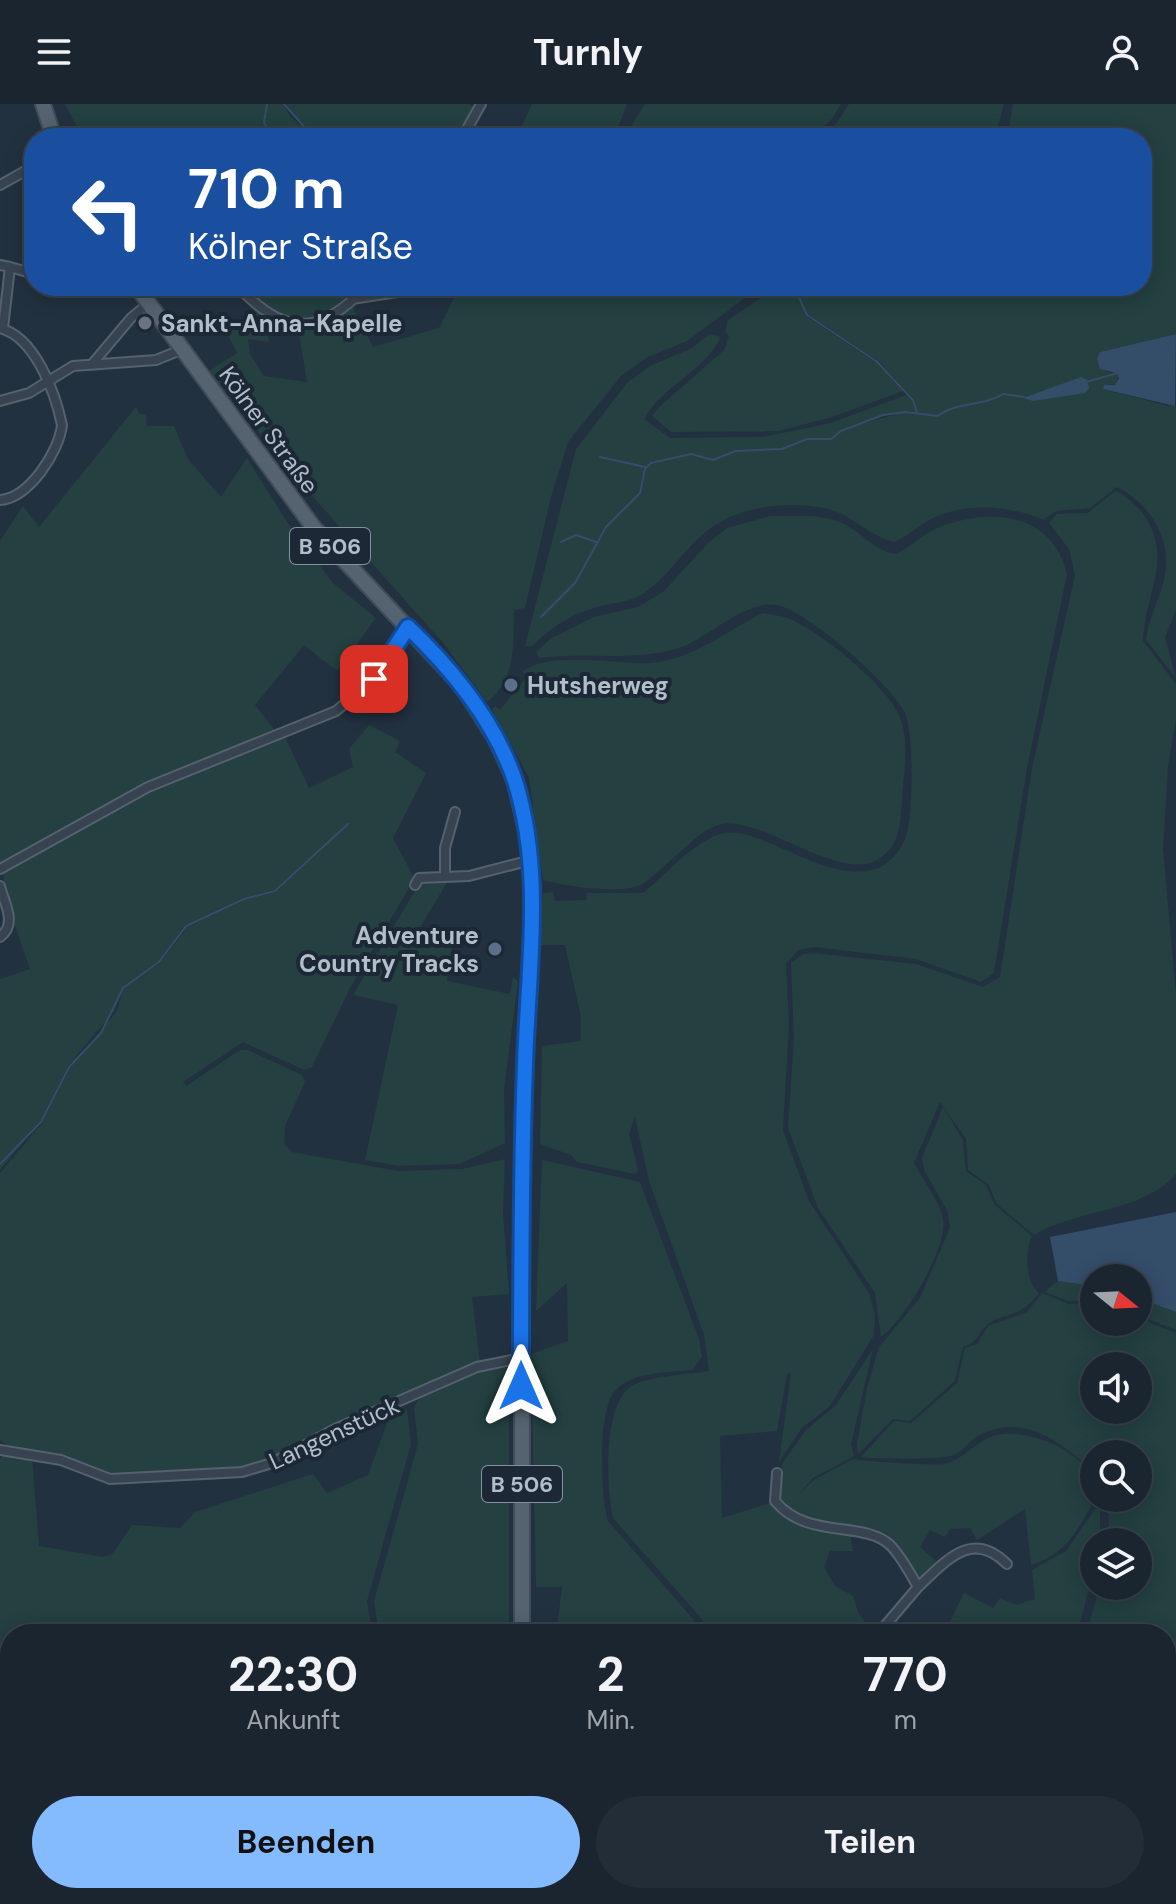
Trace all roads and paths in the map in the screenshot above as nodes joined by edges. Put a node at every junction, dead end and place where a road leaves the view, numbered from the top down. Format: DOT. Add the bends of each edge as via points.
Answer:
graph roads {
  1 [pos="43,104"];
  2 [pos="481,104"];
  3 [pos="51,128"];
  4 [pos="468,128"];
  5 [pos="24,172"];
  6 [pos="0,185"];
  7 [pos="0,265"];
  8 [pos="10,267"];
  9 [pos="24,271"];
  10 [pos="144,296"];
  11 [pos="149,296"];
  12 [pos="248,296"];
  13 [pos="355,296"];
  14 [pos="371,296"];
  15 [pos="351,299"];
  16 [pos="2,328"];
  17 [pos="183,349"];
  18 [pos="93,363"];
  19 [pos="45,382"];
  20 [pos="0,401"];
  21 [pos="0,500"];
  22 [pos="408,627"];
  23 [pos="455,812"];
  24 [pos="531,860"];
  25 [pos="0,869"];
  26 [pos="445,876"];
  27 [pos="415,885"];
  28 [pos="0,886"];
  29 [pos="0,937"];
  30 [pos="521,1358"];
  31 [pos="0,1450"];
  32 [pos="777,1473"];
  33 [pos="1007,1564"];
  34 [pos="918,1587"];
  35 [pos="522,1624"];
  36 [pos="887,1624"];
  1 -- 3 [label="main road"];
  2 -- 4 [label="street"];
  5 -- 6 [label="street"];
  7 -- 8 [label="street"];
  8 -- 9 [label="street"];
  8 -- 16 [label="street"];
  10 -- 18 [label="street"];
  11 -- 17 [label="main road, Kölner Straße / B 506"];
  12 -- 15 [label="street" via="266,315 292,324 325,318"];
  13 -- 15 [label="street"];
  14 -- 15 [label="street"];
  16 -- 19 [label="street" via="29,347"];
  17 -- 18 [label="street" via="156,360"];
  17 -- 22 [label="main road, Kölner Straße / B 506" via="314,528"];
  18 -- 19 [label="street" via="73,366"];
  19 -- 20 [label="street"];
  19 -- 21 [label="street" via="60,414 61,438 22,492"];
  22 -- 24 [label="main road, Kölner Straße / B 506" via="452,672 495,738 514,779"];
  22 -- 25 [label="street" via="386,665 336,711 148,787"];
  23 -- 26 [label="street" via="445,848"];
  24 -- 26 [label="street" via="469,876"];
  24 -- 30 [label="main road, Kölner Straße / B 506"];
  26 -- 27 [label="street" via="419,878"];
  28 -- 29 [label="street" via="9,919"];
  30 -- 31 [label="street, Langenstück" via="477,1367 335,1429 272,1463 242,1472 110,1479 61,1460"];
  30 -- 35 [label="main road, Kölner Straße / B 506"];
  32 -- 34 [label="street" via="775,1501 781,1508 828,1530 883,1541"];
  33 -- 34 [label="street" via="996,1552 971,1547"];
  34 -- 36 [label="street"];
}
